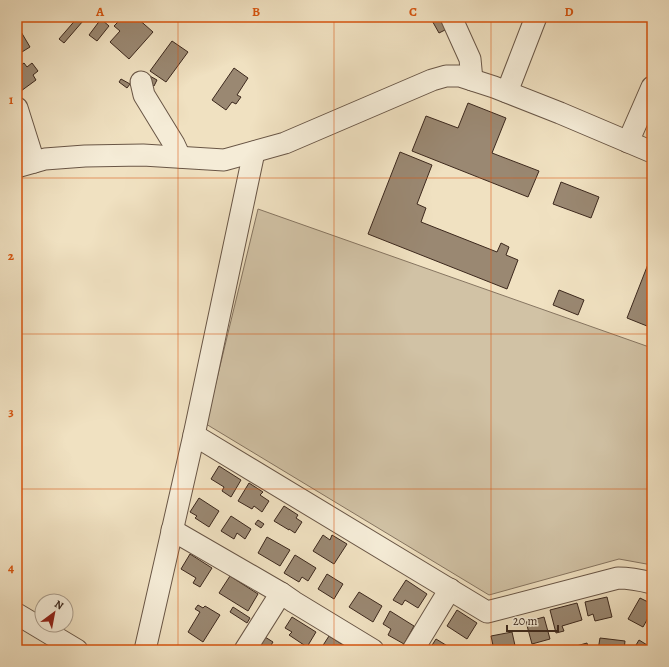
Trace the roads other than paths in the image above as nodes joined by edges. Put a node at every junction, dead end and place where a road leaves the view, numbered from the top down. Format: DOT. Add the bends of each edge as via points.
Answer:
graph roads {
  1 [pos="451,17"];
  2 [pos="536,17"];
  3 [pos="472,80"];
  4 [pos="141,82"];
  5 [pos="652,87"];
  6 [pos="507,92"];
  7 [pos="17,108"];
  8 [pos="628,142"];
  9 [pos="254,152"];
  10 [pos="652,152"];
  11 [pos="180,157"];
  12 [pos="26,165"];
  13 [pos="194,435"];
  14 [pos="172,530"];
  15 [pos="652,583"];
  16 [pos="450,589"];
  17 [pos="281,593"];
  18 [pos="17,614"];
  19 [pos="77,650"];
  20 [pos="145,650"];
  21 [pos="245,650"];
  22 [pos="374,650"];
  23 [pos="413,650"];
  1 -- 3 [label="street" via="470,59"];
  2 -- 6 [label="street"];
  3 -- 6 [label="street"];
  3 -- 9 [label="street" via="460,76 446,76 432,80 285,143"];
  4 -- 11 [label="street" via="144,95"];
  5 -- 8 [label="street"];
  6 -- 8 [label="street"];
  7 -- 12 [label="street"];
  8 -- 10 [label="street"];
  9 -- 11 [label="street" via="224,160"];
  9 -- 13 [label="street"];
  11 -- 12 [label="street" via="85,156 45,159"];
  13 -- 14 [label="street"];
  13 -- 16 [label="street"];
  14 -- 17 [label="street"];
  14 -- 20 [label="street"];
  15 -- 16 [label="street" via="618,578 487,612"];
  16 -- 23 [label="street"];
  17 -- 21 [label="street"];
  17 -- 22 [label="street"];
  18 -- 19 [label="street"];
}
